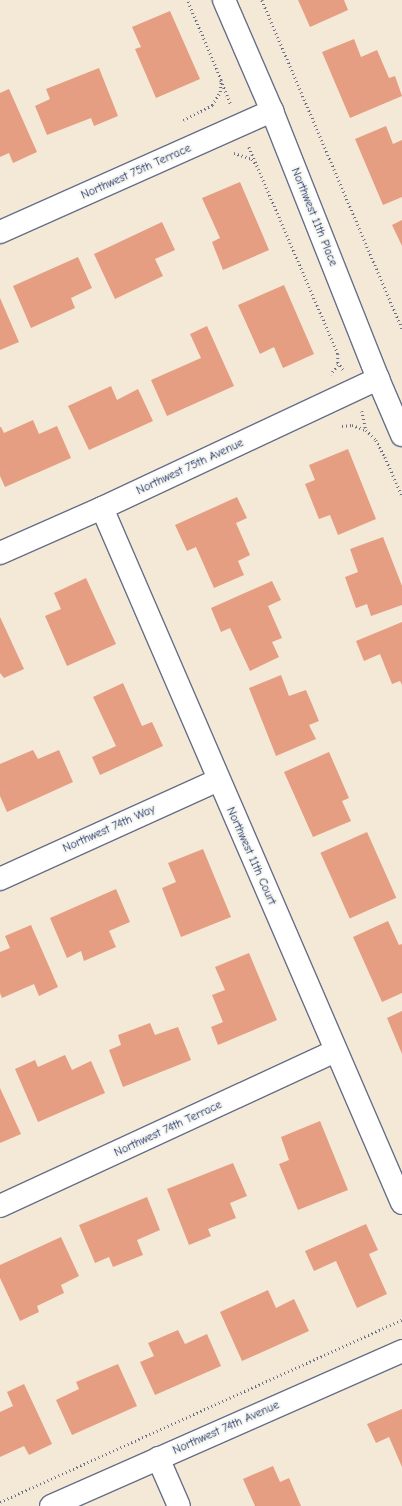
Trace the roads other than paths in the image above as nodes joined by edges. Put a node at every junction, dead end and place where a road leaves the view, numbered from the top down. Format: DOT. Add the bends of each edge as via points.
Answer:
graph roads {
  1 [pos="224,0"];
  2 [pos="272,111"];
  3 [pos="0,232"];
  4 [pos="378,379"];
  5 [pos="402,435"];
  6 [pos="102,508"];
  7 [pos="0,553"];
  8 [pos="218,780"];
  9 [pos="0,879"];
  10 [pos="336,1051"];
  11 [pos="402,1203"];
  12 [pos="0,1206"];
  13 [pos="402,1350"];
  14 [pos="158,1458"];
  15 [pos="51,1506"];
  16 [pos="179,1506"];
  1 -- 2 [label="street, Northwest 11th Place"];
  2 -- 3 [label="street, Northwest 75th Terrace"];
  2 -- 4 [label="street, Northwest 11th Place"];
  4 -- 5 [label="street, Northwest 11th Place"];
  4 -- 6 [label="street, Northwest 75th Avenue"];
  6 -- 7 [label="street, Northwest 75th Avenue"];
  6 -- 8 [label="street, Northwest 11th Court"];
  8 -- 9 [label="street, Northwest 74th Way"];
  8 -- 10 [label="street, Northwest 11th Court"];
  10 -- 11 [label="street, Northwest 11th Court"];
  10 -- 12 [label="street, Northwest 74th Terrace"];
  13 -- 14 [label="street, Northwest 74th Avenue"];
  14 -- 15 [label="street, Northwest 74th Avenue"];
  14 -- 16 [label="street"];
}
